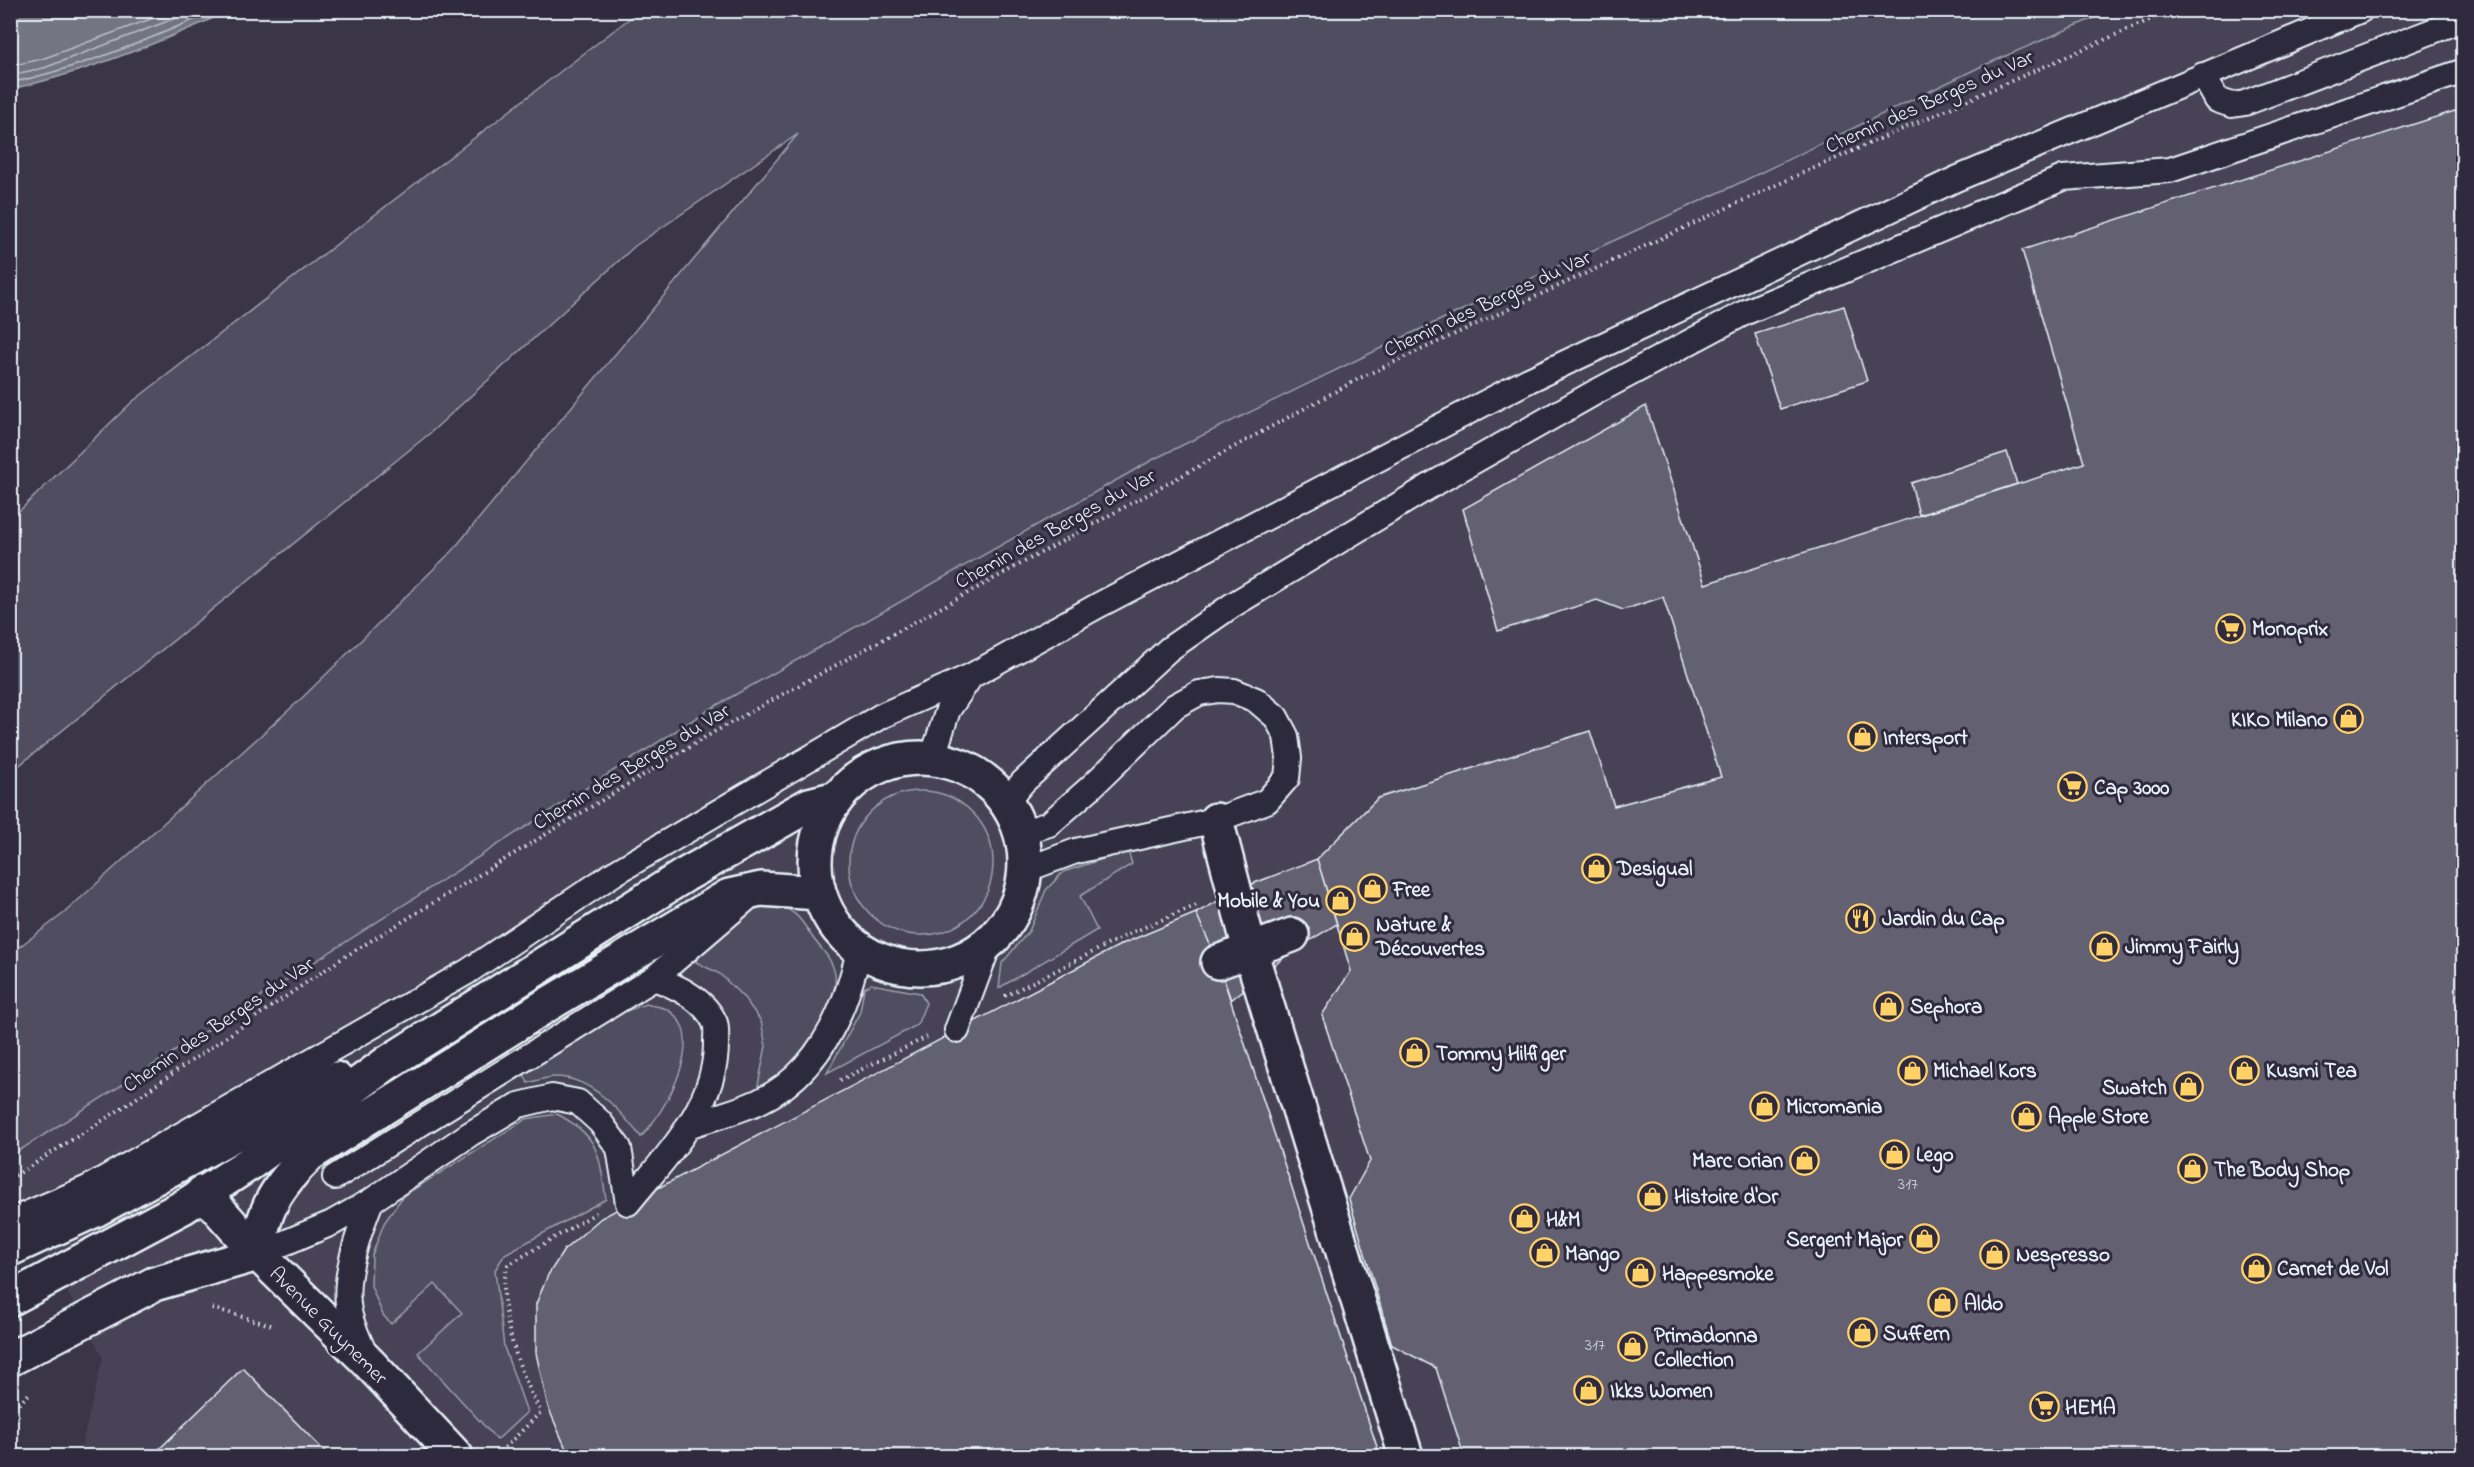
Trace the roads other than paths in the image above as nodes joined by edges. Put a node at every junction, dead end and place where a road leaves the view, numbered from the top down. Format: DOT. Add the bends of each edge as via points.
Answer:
graph roads {
  1 [pos="2361,10"];
  2 [pos="2463,19"];
  3 [pos="2463,71"];
  4 [pos="2203,75"];
  5 [pos="971,676"];
  6 [pos="932,759"];
  7 [pos="837,798"];
  8 [pos="1006,802"];
  9 [pos="1216,820"];
  10 [pos="1021,833"];
  11 [pos="1025,870"];
  12 [pos="761,888"];
  13 [pos="819,893"];
  14 [pos="1292,935"];
  15 [pos="989,944"];
  16 [pos="859,950"];
  17 [pos="1250,950"];
  18 [pos="1218,962"];
  19 [pos="654,978"];
  20 [pos="959,1025"];
  21 [pos="387,1063"];
  22 [pos="688,1126"];
  23 [pos="335,1177"];
  24 [pos="203,1192"];
  25 [pos="371,1201"];
  26 [pos="10,1221"];
  27 [pos="10,1249"];
  28 [pos="258,1254"];
  29 [pos="10,1299"];
  30 [pos="10,1359"];
  31 [pos="368,1362"];
  32 [pos="456,1456"];
  33 [pos="1406,1456"];
  1 -- 4 [label="lane"];
  2 -- 4 [label="lane" via="2245,103 2232,105 2217,100"];
  3 -- 8 [label="lane" via="2170,170 2063,178 1746,312 1430,486 1230,606 1169,649"];
  4 -- 5 [label="lane" via="1945,184 1529,380"];
  5 -- 6 [label="lane" via="948,710"];
  5 -- 26 [label="lane" via="881,716 613,874 467,972 88,1188"];
  6 -- 7 [label="street" via="890,762 860,776"];
  6 -- 8 [label="street" via="954,763 983,778"];
  7 -- 13 [label="street" via="820,826 815,859"];
  7 -- 21 [label="street" via="809,805 752,835"];
  8 -- 10 [label="street"];
  9 -- 10 [label="lane" via="1267,801 1287,778 1286,736 1276,717 1256,700 1234,691 1199,693 1175,706 1049,824"];
  9 -- 11 [label="lane" via="1076,851"];
  9 -- 17 [label="street"];
  10 -- 11 [label="street"];
  11 -- 15 [label="street" via="1012,915"];
  12 -- 13 [label="street"];
  12 -- 19 [label="lane"];
  12 -- 28 [label="street" via="729,896 704,909 310,1155 289,1175 270,1202"];
  13 -- 16 [label="street" via="834,924"];
  14 -- 17 [label="street"];
  15 -- 16 [label="street" via="959,962 925,969 890,965"];
  15 -- 20 [label="lane"];
  16 -- 22 [label="lane" via="850,988 830,1034 799,1074 758,1102"];
  17 -- 18 [label="street"];
  17 -- 33 [label="street"];
  19 -- 22 [label="lane" via="682,988 715,1024 716,1059 710,1087"];
  19 -- 23 [label="lane"];
  21 -- 24 [label="street" via="252,1162"];
  21 -- 27 [label="street" via="339,1077 95,1210"];
  22 -- 25 [label="lane" via="627,1199 619,1148 600,1122 578,1101 552,1097 519,1105"];
  24 -- 28 [label="street, Avenue Guynemer"];
  24 -- 29 [label="street" via="157,1223"];
  25 -- 28 [label="lane" via="332,1223"];
  25 -- 31 [label="lane" via="357,1237 348,1310"];
  28 -- 30 [label="street" via="153,1284"];
  28 -- 31 [label="street, Avenue Guynemer"];
  31 -- 32 [label="street, Avenue Guynemer"];
}
